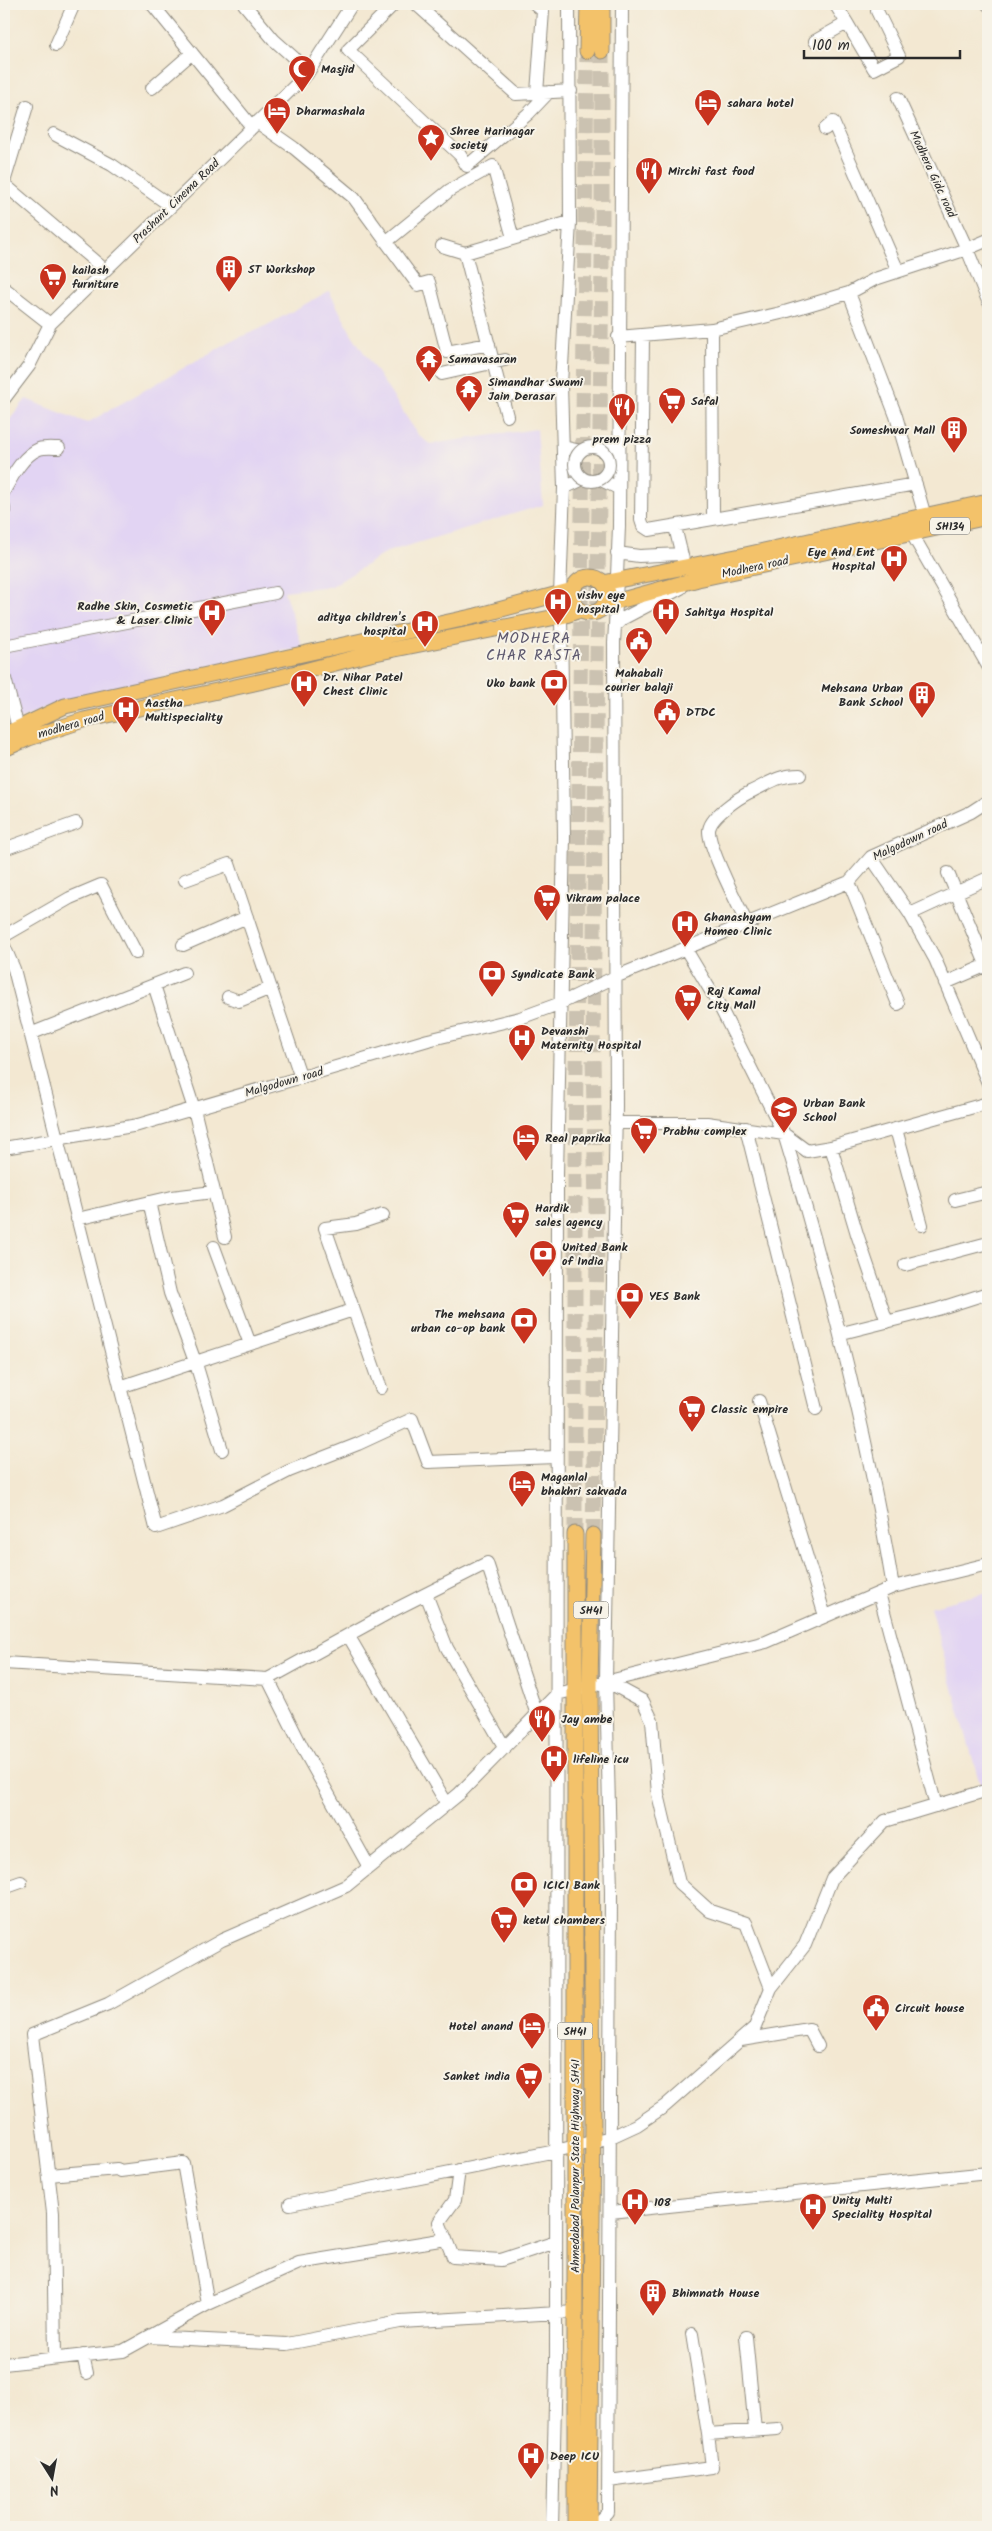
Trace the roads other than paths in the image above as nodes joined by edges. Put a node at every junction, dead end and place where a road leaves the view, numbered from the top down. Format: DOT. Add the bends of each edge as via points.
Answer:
graph roads {
  1 [pos="74,4"];
  2 [pos="152,4"];
  3 [pos="244,4"];
  4 [pos="352,4"];
  5 [pos="394,4"];
  6 [pos="416,4"];
  7 [pos="535,4"];
  8 [pos="569,4"];
  9 [pos="622,4"];
  10 [pos="834,4"];
  11 [pos="595,9"];
  12 [pos="877,11"];
  13 [pos="847,23"];
  14 [pos="570,38"];
  15 [pos="815,41"];
  16 [pos="622,42"];
  17 [pos="56,45"];
  18 [pos="594,51"];
  19 [pos="192,53"];
  20 [pos="307,74"];
  21 [pos="152,88"];
  22 [pos="570,91"];
  23 [pos="543,93"];
  24 [pos="898,98"];
  25 [pos="27,106"];
  26 [pos="254,124"];
  27 [pos="825,129"];
  28 [pos="54,134"];
  29 [pos="4,183"];
  30 [pos="171,206"];
  31 [pos="570,222"];
  32 [pos="513,238"];
  33 [pos="988,240"];
  34 [pos="386,242"];
  35 [pos="442,246"];
  36 [pos="967,249"];
  37 [pos="465,253"];
  38 [pos="105,270"];
  39 [pos="898,271"];
  40 [pos="4,288"];
  41 [pos="849,293"];
  42 [pos="988,301"];
  43 [pos="50,324"];
  44 [pos="712,328"];
  45 [pos="643,336"];
  46 [pos="618,337"];
  47 [pos="488,344"];
  48 [pos="499,362"];
  49 [pos="442,374"];
  50 [pos="561,385"];
  51 [pos="502,396"];
  52 [pos="4,398"];
  53 [pos="507,416"];
  54 [pos="618,444"];
  55 [pos="563,447"];
  56 [pos="59,448"];
  57 [pos="581,451"];
  58 [pos="602,451"];
  59 [pos="583,479"];
  60 [pos="599,479"];
  61 [pos="916,484"];
  62 [pos="564,488"];
  63 [pos="618,488"];
  64 [pos="4,491"];
  65 [pos="988,502"];
  66 [pos="4,508"];
  67 [pos="4,518"];
  68 [pos="988,518"];
  69 [pos="713,519"];
  70 [pos="927,523"];
  71 [pos="675,527"];
  72 [pos="912,534"];
  73 [pos="617,553"];
  74 [pos="682,561"];
  75 [pos="698,579"];
  76 [pos="609,582"];
  77 [pos="566,592"];
  78 [pos="274,593"];
  79 [pos="610,604"];
  80 [pos="580,610"];
  81 [pos="561,616"];
  82 [pos="615,626"];
  83 [pos="4,646"];
  84 [pos="368,647"];
  85 [pos="988,666"];
  86 [pos="4,675"];
  87 [pos="8,709"];
  88 [pos="18,728"];
  89 [pos="4,735"];
  90 [pos="4,749"];
  91 [pos="800,775"];
  92 [pos="988,801"];
  93 [pos="76,823"];
  94 [pos="4,849"];
  95 [pos="871,857"];
  96 [pos="948,873"];
  97 [pos="988,878"];
  98 [pos="186,880"];
  99 [pos="849,882"];
  100 [pos="956,893"];
  101 [pos="910,914"];
  102 [pos="247,917"];
  103 [pos="747,924"];
  104 [pos="4,936"];
  105 [pos="183,944"];
  106 [pos="4,946"];
  107 [pos="685,948"];
  108 [pos="136,952"];
  109 [pos="988,967"];
  110 [pos="184,973"];
  111 [pos="615,976"];
  112 [pos="945,983"];
  113 [pos="154,985"];
  114 [pos="271,988"];
  115 [pos="228,997"];
  116 [pos="561,1003"];
  117 [pos="898,1004"];
  118 [pos="30,1034"];
  119 [pos="301,1078"];
  120 [pos="988,1082"];
  121 [pos="988,1102"];
  122 [pos="194,1109"];
  123 [pos="615,1123"];
  124 [pos="746,1128"];
  125 [pos="896,1129"];
  126 [pos="784,1134"];
  127 [pos="56,1139"];
  128 [pos="831,1147"];
  129 [pos="4,1148"];
  130 [pos="213,1192"];
  131 [pos="988,1192"];
  132 [pos="955,1200"];
  133 [pos="149,1202"];
  134 [pos="383,1215"];
  135 [pos="76,1219"];
  136 [pos="922,1225"];
  137 [pos="225,1237"];
  138 [pos="988,1243"];
  139 [pos="214,1247"];
  140 [pos="905,1265"];
  141 [pos="988,1293"];
  142 [pos="353,1310"];
  143 [pos="887,1322"];
  144 [pos="842,1333"];
  145 [pos="250,1344"];
  146 [pos="195,1362"];
  147 [pos="120,1387"];
  148 [pos="381,1388"];
  149 [pos="759,1401"];
  150 [pos="816,1409"];
  151 [pos="222,1450"];
  152 [pos="556,1457"];
  153 [pos="575,1534"];
  154 [pos="600,1534"];
  155 [pos="556,1539"];
  156 [pos="575,1554"];
  157 [pos="988,1564"];
  158 [pos="893,1587"];
  159 [pos="879,1593"];
  160 [pos="426,1594"];
  161 [pos="825,1616"];
  162 [pos="348,1635"];
  163 [pos="4,1663"];
  164 [pos="268,1679"];
  165 [pos="606,1680"];
  166 [pos="582,1686"];
  167 [pos="557,1694"];
  168 [pos="537,1715"];
  169 [pos="504,1748"];
  170 [pos="988,1790"];
  171 [pos="447,1804"];
  172 [pos="936,1806"];
  173 [pos="369,1868"];
  174 [pos="21,1882"];
  175 [pos="4,1888"];
  176 [pos="771,1988"];
  177 [pos="741,2040"];
  178 [pos="818,2046"];
  179 [pos="610,2137"];
  180 [pos="593,2140"];
  181 [pos="575,2145"];
  182 [pos="556,2151"];
  183 [pos="459,2170"];
  184 [pos="988,2173"];
  185 [pos="48,2174"];
  186 [pos="290,2204"];
  187 [pos="611,2212"];
  188 [pos="446,2239"];
  189 [pos="556,2242"];
  190 [pos="610,2284"];
  191 [pos="591,2286"];
  192 [pos="208,2304"];
  193 [pos="575,2312"];
  194 [pos="556,2313"];
  195 [pos="692,2334"];
  196 [pos="148,2337"];
  197 [pos="746,2337"];
  198 [pos="83,2355"];
  199 [pos="55,2358"];
  200 [pos="4,2364"];
  201 [pos="86,2373"];
  202 [pos="778,2429"];
  203 [pos="755,2430"];
  204 [pos="708,2434"];
  205 [pos="609,2481"];
  206 [pos="552,2527"];
  207 [pos="575,2527"];
  208 [pos="591,2527"];
  1 -- 17 [label="street"];
  2 -- 19 [label="street"];
  3 -- 20 [label="street"];
  4 -- 20 [label="street, Prashant Cinema Road"];
  5 -- 23 [label="street" via="348,50 460,155 467,166 528,114"];
  6 -- 23 [label="street" via="516,94"];
  7 -- 23 [label="street" via="543,11"];
  8 -- 14 [label="street"];
  9 -- 16 [label="street"];
  10 -- 13 [label="street"];
  11 -- 14 [label="street"];
  11 -- 16 [label="street"];
  11 -- 18 [label="main road"];
  12 -- 13 [label="street" via="899,56 874,69"];
  13 -- 15 [label="street"];
  14 -- 22 [label="street"];
  16 -- 46 [label="street"];
  19 -- 21 [label="street"];
  19 -- 26 [label="street"];
  20 -- 26 [label="street, Prashant Cinema Road"];
  22 -- 23 [label="street"];
  22 -- 31 [label="street"];
  24 -- 36 [label="street, Modhera Gidc road"];
  25 -- 29 [label="street"];
  26 -- 30 [label="street, Prashant Cinema Road"];
  26 -- 34 [label="street" via="294,148 354,198"];
  27 -- 39 [label="street" via="833,122"];
  28 -- 30 [label="street" via="112,165"];
  29 -- 38 [label="street"];
  30 -- 38 [label="street, Prashant Cinema Road"];
  31 -- 32 [label="street"];
  31 -- 50 [label="street"];
  32 -- 34 [label="street" via="493,166 450,190"];
  32 -- 37 [label="street"];
  33 -- 36 [label="street"];
  34 -- 47 [label="street" via="418,285 430,282 447,352"];
  35 -- 37 [label="street"];
  36 -- 39 [label="street"];
  36 -- 42 [label="street, Modhera Gidc road"];
  37 -- 47 [label="street"];
  38 -- 43 [label="street, Prashant Cinema Road"];
  39 -- 41 [label="street"];
  40 -- 43 [label="street"];
  41 -- 44 [label="street" via="781,313"];
  41 -- 61 [label="street" via="896,416"];
  43 -- 52 [label="street, Prashant Cinema Road" via="30,366"];
  44 -- 45 [label="street"];
  44 -- 69 [label="street"];
  45 -- 46 [label="street"];
  45 -- 71 [label="street" via="643,526 649,530"];
  46 -- 54 [label="street"];
  47 -- 48 [label="street"];
  48 -- 49 [label="street"];
  48 -- 53 [label="street"];
  50 -- 51 [label="street"];
  50 -- 55 [label="street"];
  54 -- 58 [label="street"];
  54 -- 63 [label="street"];
  55 -- 57 [label="street"];
  55 -- 62 [label="street"];
  56 -- 64 [label="street" via="40,449 31,455 17,469"];
  57 -- 58 [label="street, bridge" via="592,447"];
  57 -- 59 [label="street, bridge" via="575,465"];
  58 -- 60 [label="street, bridge" via="609,466"];
  59 -- 60 [label="street, bridge"];
  59 -- 62 [label="street"];
  60 -- 63 [label="street"];
  61 -- 69 [label="street"];
  61 -- 70 [label="street"];
  62 -- 77 [label="street"];
  63 -- 73 [label="street"];
  65 -- 70 [label="main road"];
  66 -- 67 [label="street"];
  68 -- 70 [label="main road, Modhera road / SH134"];
  69 -- 71 [label="street"];
  70 -- 72 [label="main road, Modhera road / SH134"];
  70 -- 74 [label="main road"];
  71 -- 74 [label="street"];
  72 -- 75 [label="main road, Modhera road / SH134"];
  72 -- 85 [label="street"];
  73 -- 74 [label="street"];
  73 -- 76 [label="street"];
  74 -- 76 [label="main road"];
  75 -- 79 [label="main road, Modhera road"];
  75 -- 82 [label="street" via="622,618"];
  76 -- 77 [label="main road" via="586,578"];
  76 -- 79 [label="main road"];
  77 -- 80 [label="main road"];
  77 -- 84 [label="main road"];
  78 -- 83 [label="street"];
  79 -- 80 [label="main road" via="596,612"];
  79 -- 82 [label="street"];
  80 -- 81 [label="main road, modhera road"];
  81 -- 84 [label="main road, modhera road"];
  81 -- 116 [label="street" via="564,837"];
  82 -- 111 [label="street"];
  84 -- 88 [label="main road" via="66,706"];
  84 -- 90 [label="main road, modhera road" via="277,678 84,720"];
  86 -- 87 [label="street"];
  87 -- 88 [label="street"];
  88 -- 89 [label="main road"];
  91 -- 103 [label="street" via="784,775 742,796 711,823 709,831 717,859"];
  92 -- 95 [label="street, Malgodown road" via="971,812"];
  93 -- 94 [label="street"];
  95 -- 99 [label="street, Malgodown road"];
  95 -- 101 [label="street"];
  96 -- 100 [label="street"];
  97 -- 100 [label="street"];
  98 -- 102 [label="street" via="229,864"];
  99 -- 103 [label="street, Malgodown road"];
  99 -- 117 [label="street"];
  100 -- 101 [label="street"];
  100 -- 109 [label="street"];
  101 -- 112 [label="street"];
  102 -- 105 [label="street"];
  102 -- 114 [label="street"];
  103 -- 107 [label="street, Malgodown road"];
  104 -- 108 [label="street" via="70,898 101,885"];
  106 -- 118 [label="street" via="14,969"];
  107 -- 111 [label="street, Malgodown road"];
  107 -- 126 [label="street" via="718,1002"];
  109 -- 112 [label="street"];
  110 -- 113 [label="street"];
  111 -- 116 [label="street, Malgodown road"];
  111 -- 123 [label="street"];
  112 -- 120 [label="street"];
  113 -- 118 [label="street"];
  113 -- 122 [label="street"];
  114 -- 115 [label="street" via="239,1001"];
  114 -- 119 [label="street"];
  116 -- 119 [label="street, Malgodown road" via="520,1018 428,1040"];
  116 -- 152 [label="street"];
  118 -- 127 [label="street"];
  119 -- 122 [label="street, Malgodown road"];
  121 -- 125 [label="street"];
  122 -- 127 [label="street, Malgodown road" via="138,1125"];
  122 -- 130 [label="street"];
  123 -- 124 [label="street" via="707,1123"];
  123 -- 154 [label="street"];
  124 -- 126 [label="street"];
  124 -- 150 [label="street"];
  125 -- 128 [label="street"];
  125 -- 136 [label="street"];
  126 -- 128 [label="street" via="807,1150"];
  126 -- 144 [label="street"];
  127 -- 129 [label="street, Malgodown road"];
  127 -- 135 [label="street"];
  128 -- 143 [label="street"];
  130 -- 133 [label="street"];
  130 -- 137 [label="street"];
  131 -- 132 [label="street"];
  133 -- 135 [label="street"];
  133 -- 146 [label="street" via="170,1293"];
  134 -- 142 [label="street" via="356,1224 325,1228"];
  135 -- 147 [label="street"];
  138 -- 140 [label="street"];
  139 -- 145 [label="street"];
  141 -- 143 [label="street"];
  142 -- 145 [label="street"];
  142 -- 148 [label="street"];
  143 -- 144 [label="street"];
  144 -- 158 [label="street" via="879,1504"];
  145 -- 146 [label="street"];
  146 -- 147 [label="street"];
  146 -- 151 [label="street"];
  147 -- 152 [label="street" via="156,1528 223,1505 289,1471 412,1419 428,1462"];
  149 -- 161 [label="street"];
  152 -- 155 [label="street"];
  153 -- 156 [label="main road, Ahmedabad Palanpur State Highway SH41 / SH41"];
  154 -- 165 [label="street"];
  154 -- 166 [label="main road, Ahmedabad Palanpur State Highway SH41 / SH41" via="593,1554"];
  155 -- 156 [label="street"];
  155 -- 167 [label="street"];
  156 -- 166 [label="main road, Ahmedabad Palanpur State Highway SH41 / SH41"];
  157 -- 158 [label="street"];
  158 -- 159 [label="street"];
  159 -- 161 [label="street"];
  159 -- 172 [label="street"];
  160 -- 162 [label="street"];
  160 -- 168 [label="street" via="487,1563"];
  160 -- 169 [label="street" via="447,1648"];
  161 -- 165 [label="street" via="766,1642"];
  162 -- 164 [label="street"];
  162 -- 171 [label="street"];
  163 -- 164 [label="street"];
  164 -- 173 [label="street"];
  165 -- 166 [label="street"];
  165 -- 176 [label="street" via="643,1702 652,1720 658,1794 679,1882 710,1912 746,1923"];
  165 -- 179 [label="street" via="611,1892"];
  166 -- 167 [label="street"];
  166 -- 180 [label="main road, Ahmedabad Palanpur State Highway SH41 / SH41"];
  166 -- 181 [label="main road, Ahmedabad Palanpur State Highway SH41 / SH41"];
  167 -- 168 [label="street"];
  167 -- 182 [label="street"];
  168 -- 169 [label="street"];
  169 -- 171 [label="street"];
  170 -- 172 [label="street"];
  171 -- 173 [label="street"];
  172 -- 176 [label="street" via="885,1821 832,1878 805,1945"];
  173 -- 185 [label="street" via="346,1886 222,1940 108,2004 32,2035"];
  174 -- 175 [label="street"];
  176 -- 177 [label="street" via="755,2027"];
  177 -- 178 [label="street" via="809,2029"];
  177 -- 179 [label="street" via="665,2106 637,2126"];
  179 -- 180 [label="street"];
  179 -- 187 [label="street"];
  180 -- 181 [label="street"];
  180 -- 191 [label="main road, Ahmedabad Palanpur State Highway SH41 / SH41"];
  181 -- 182 [label="street"];
  181 -- 193 [label="main road, Ahmedabad Palanpur State Highway SH41 / SH41"];
  182 -- 183 [label="street"];
  182 -- 189 [label="street"];
  183 -- 186 [label="street"];
  183 -- 188 [label="street" via="454,2200 439,2222"];
  184 -- 187 [label="street"];
  185 -- 192 [label="street" via="120,2171 183,2163"];
  185 -- 199 [label="street" via="53,2213"];
  187 -- 190 [label="street"];
  188 -- 189 [label="street" via="452,2256 501,2260"];
  188 -- 192 [label="street" via="300,2262"];
  189 -- 194 [label="street"];
  190 -- 191 [label="street"];
  190 -- 205 [label="street"];
  191 -- 208 [label="main road, Ahmedabad Palanpur State Highway SH41 / SH41"];
  192 -- 196 [label="street"];
  193 -- 194 [label="street"];
  193 -- 207 [label="main road, Ahmedabad Palanpur State Highway SH41 / SH41"];
  194 -- 196 [label="street" via="400,2322 287,2344"];
  194 -- 206 [label="street"];
  195 -- 204 [label="street"];
  196 -- 198 [label="street" via="123,2351"];
  197 -- 203 [label="street"];
  198 -- 199 [label="street"];
  198 -- 201 [label="street"];
  199 -- 200 [label="street"];
  202 -- 203 [label="street"];
  203 -- 204 [label="street"];
  204 -- 205 [label="street" via="712,2467"];
  205 -- 208 [label="street" via="608,2512"];
}
